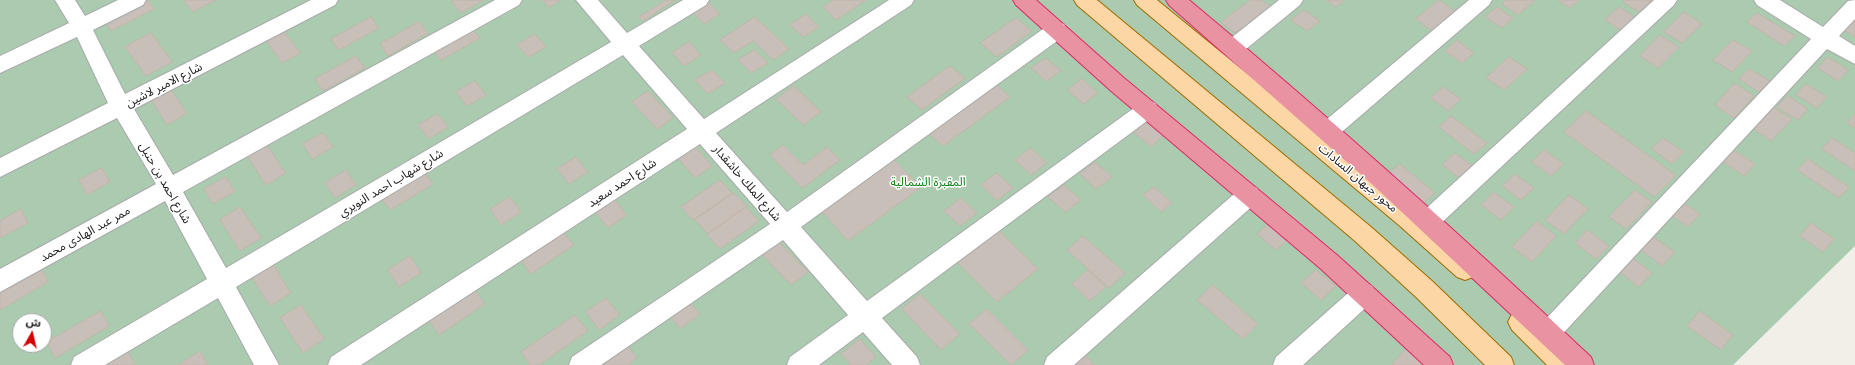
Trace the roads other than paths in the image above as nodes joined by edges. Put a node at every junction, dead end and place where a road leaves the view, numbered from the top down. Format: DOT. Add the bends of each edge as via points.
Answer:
graph roads {
  1 [pos="65,0"];
  2 [pos="136,0"];
  3 [pos="328,0"];
  4 [pos="512,0"];
  5 [pos="586,0"];
  6 [pos="699,0"];
  7 [pos="904,0"];
  8 [pos="1023,0"];
  9 [pos="1084,0"];
  10 [pos="1144,0"];
  11 [pos="1176,0"];
  12 [pos="1293,0"];
  13 [pos="1482,0"];
  14 [pos="1667,0"];
  15 [pos="1764,0"];
  16 [pos="1855,6"];
  17 [pos="81,26"];
  18 [pos="1057,30"];
  19 [pos="1826,38"];
  20 [pos="624,44"];
  21 [pos="1233,48"];
  22 [pos="1855,56"];
  23 [pos="0,65"];
  24 [pos="121,107"];
  25 [pos="1148,110"];
  26 [pos="702,131"];
  27 [pos="1328,131"];
  28 [pos="0,168"];
  29 [pos="169,187"];
  30 [pos="1249,195"];
  31 [pos="1428,221"];
  32 [pos="785,226"];
  33 [pos="0,281"];
  34 [pos="222,283"];
  35 [pos="1364,294"];
  36 [pos="864,315"];
  37 [pos="1548,333"];
  38 [pos="83,365"];
  39 [pos="267,365"];
  40 [pos="340,365"];
  41 [pos="581,365"];
  42 [pos="799,365"];
  43 [pos="908,365"];
  44 [pos="1056,365"];
  45 [pos="1285,365"];
  46 [pos="1441,365"];
  47 [pos="1502,365"];
  48 [pos="1564,365"];
  49 [pos="1582,365"];
  1 -- 17 [label="street, شارع احمد بن حنبل"];
  2 -- 17 [label="street"];
  3 -- 24 [label="street, شارع الامير لاشين"];
  4 -- 29 [label="street, ممر عبد الهادى محمد"];
  5 -- 20 [label="street, شارع الملك خاشقدار"];
  6 -- 20 [label="street, شارع شهاب احمد النويري"];
  7 -- 26 [label="street, شارع احمد سعيد"];
  8 -- 18 [label="highway"];
  9 -- 47 [label="main road" via="1363,234"];
  10 -- 48 [label="main road, محور جيهان السادات" via="1408,220 1466,271"];
  11 -- 21 [label="highway"];
  12 -- 21 [label="street"];
  13 -- 27 [label="street"];
  14 -- 31 [label="street"];
  15 -- 19 [label="street"];
  16 -- 19 [label="street"];
  17 -- 23 [label="street"];
  17 -- 24 [label="street, شارع احمد بن حنبل"];
  18 -- 25 [label="highway"];
  18 -- 32 [label="street"];
  19 -- 22 [label="street"];
  19 -- 37 [label="street"];
  20 -- 26 [label="street, شارع الملك خاشقدار"];
  20 -- 34 [label="street, شارع شهاب احمد النويري"];
  21 -- 27 [label="highway"];
  24 -- 28 [label="street, شارع الامير لاشين"];
  24 -- 29 [label="street, شارع احمد بن حنبل"];
  25 -- 30 [label="highway"];
  25 -- 36 [label="street"];
  26 -- 32 [label="street, شارع الملك خاشقدار"];
  26 -- 40 [label="street, شارع احمد سعيد"];
  27 -- 31 [label="highway"];
  29 -- 33 [label="street, ممر عبد الهادى محمد"];
  29 -- 34 [label="street, شارع احمد بن حنبل"];
  30 -- 35 [label="highway"];
  30 -- 44 [label="street"];
  31 -- 37 [label="highway"];
  32 -- 36 [label="street, شارع الملك خاشقدار"];
  32 -- 41 [label="street"];
  34 -- 38 [label="street, شارع شهاب احمد النويري"];
  34 -- 39 [label="street, شارع احمد بن حنبل"];
  35 -- 45 [label="street"];
  35 -- 46 [label="highway"];
  36 -- 42 [label="street"];
  36 -- 43 [label="street, شارع الملك خاشقدار"];
  37 -- 49 [label="highway"];
}
